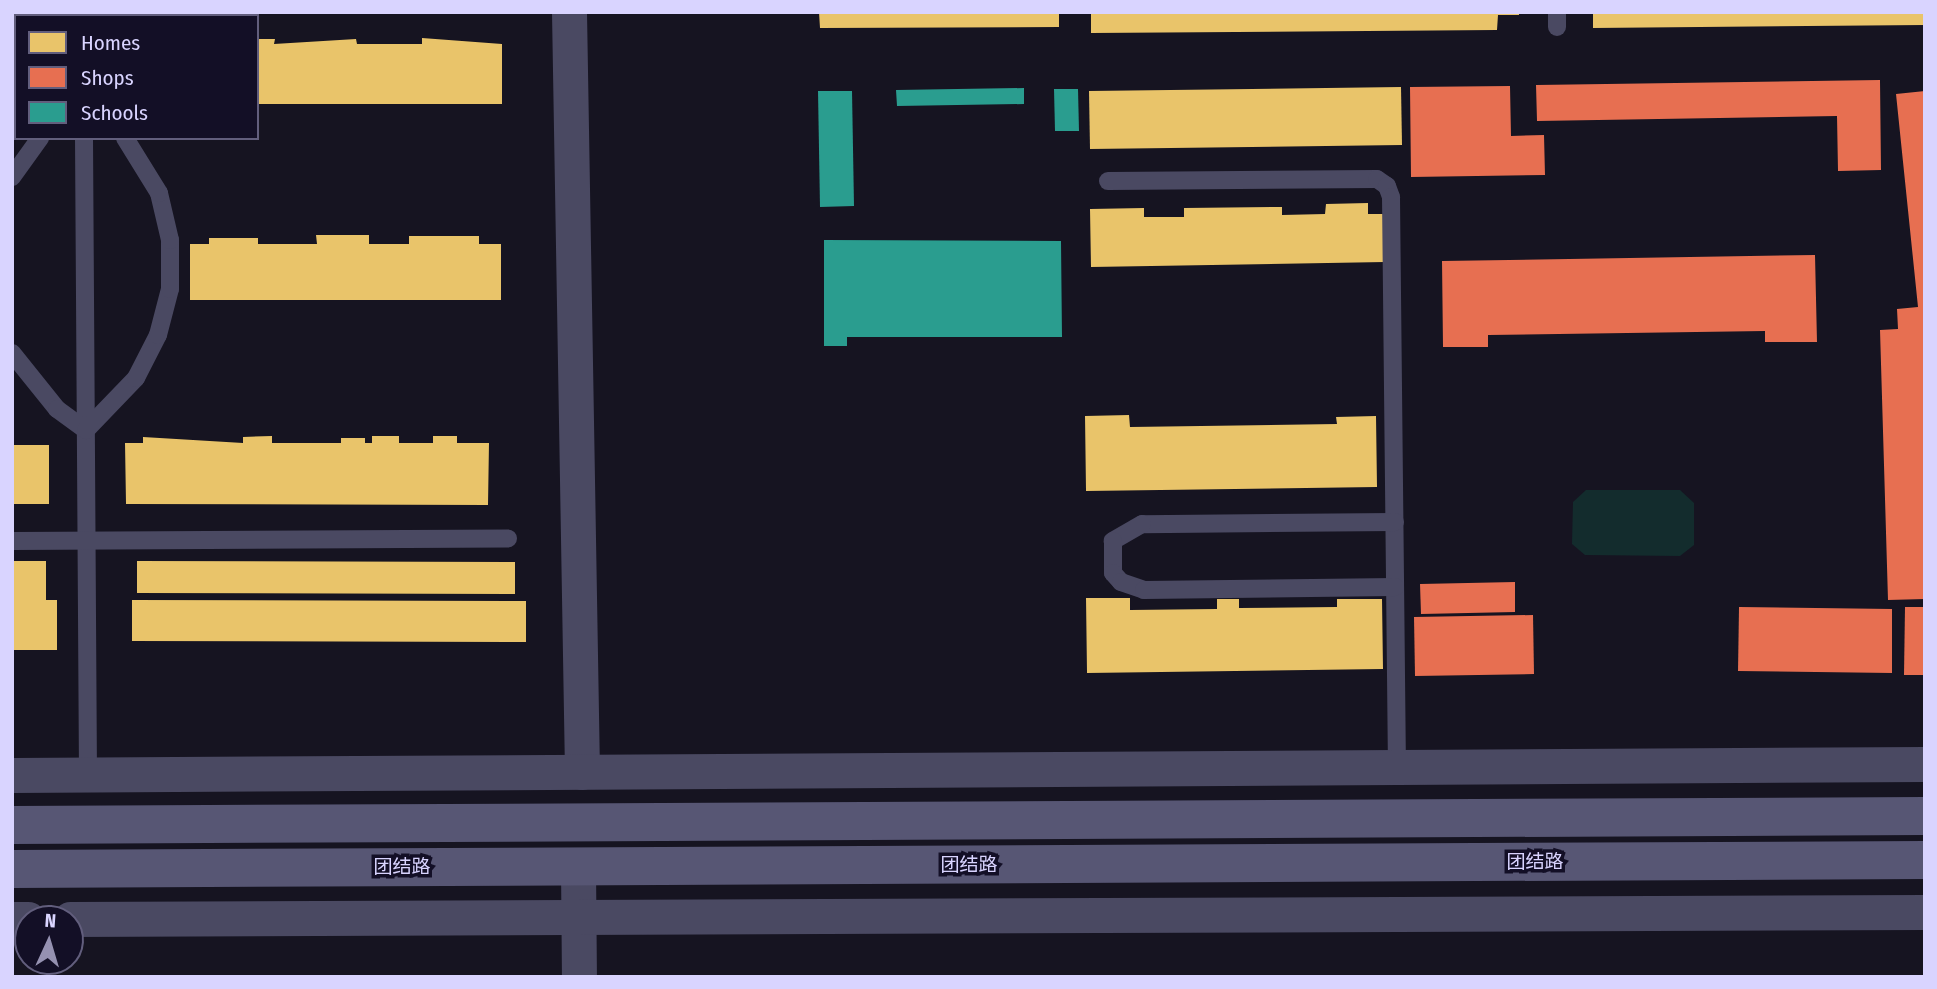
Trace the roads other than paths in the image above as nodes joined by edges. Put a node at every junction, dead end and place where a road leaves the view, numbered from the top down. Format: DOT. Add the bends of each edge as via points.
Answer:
graph roads {
  1 [pos="569,12"];
  2 [pos="39,140"];
  3 [pos="84,140"];
  4 [pos="126,140"];
  5 [pos="12,177"];
  6 [pos="1108,181"];
  7 [pos="12,353"];
  8 [pos="86,430"];
  9 [pos="1395,522"];
  10 [pos="508,538"];
  11 [pos="12,541"];
  12 [pos="87,541"];
  13 [pos="1395,587"];
  14 [pos="1925,764"];
  15 [pos="1397,766"];
  16 [pos="582,772"];
  17 [pos="12,775"];
  18 [pos="88,775"];
  19 [pos="1925,816"];
  20 [pos="12,825"];
  21 [pos="1925,859"];
  22 [pos="578,867"];
  23 [pos="12,869"];
  24 [pos="1925,912"];
  25 [pos="578,917"];
  26 [pos="84,919"];
  27 [pos="579,977"];
  1 -- 16 [label="street"];
  2 -- 5 [label="lane"];
  3 -- 8 [label="lane"];
  4 -- 8 [label="lane" via="159,193 170,240 170,289 158,335 136,378"];
  6 -- 9 [label="lane" via="1377,179 1387,186"];
  7 -- 8 [label="lane" via="57,409"];
  8 -- 12 [label="lane"];
  9 -- 13 [label="lane"];
  9 -- 13 [label="lane" via="1142,524 1113,541 1113,573 1121,582 1144,590"];
  10 -- 12 [label="lane"];
  11 -- 12 [label="lane"];
  12 -- 18 [label="lane"];
  13 -- 15 [label="lane"];
  14 -- 15 [label="street"];
  15 -- 16 [label="street"];
  16 -- 18 [label="street"];
  17 -- 18 [label="street"];
  19 -- 20 [label="main road"];
  21 -- 22 [label="main road, 团结路"];
  22 -- 23 [label="main road, 团结路"];
  22 -- 25 [label="street"];
  24 -- 25 [label="street"];
  25 -- 26 [label="street"];
  25 -- 27 [label="street"];
}
